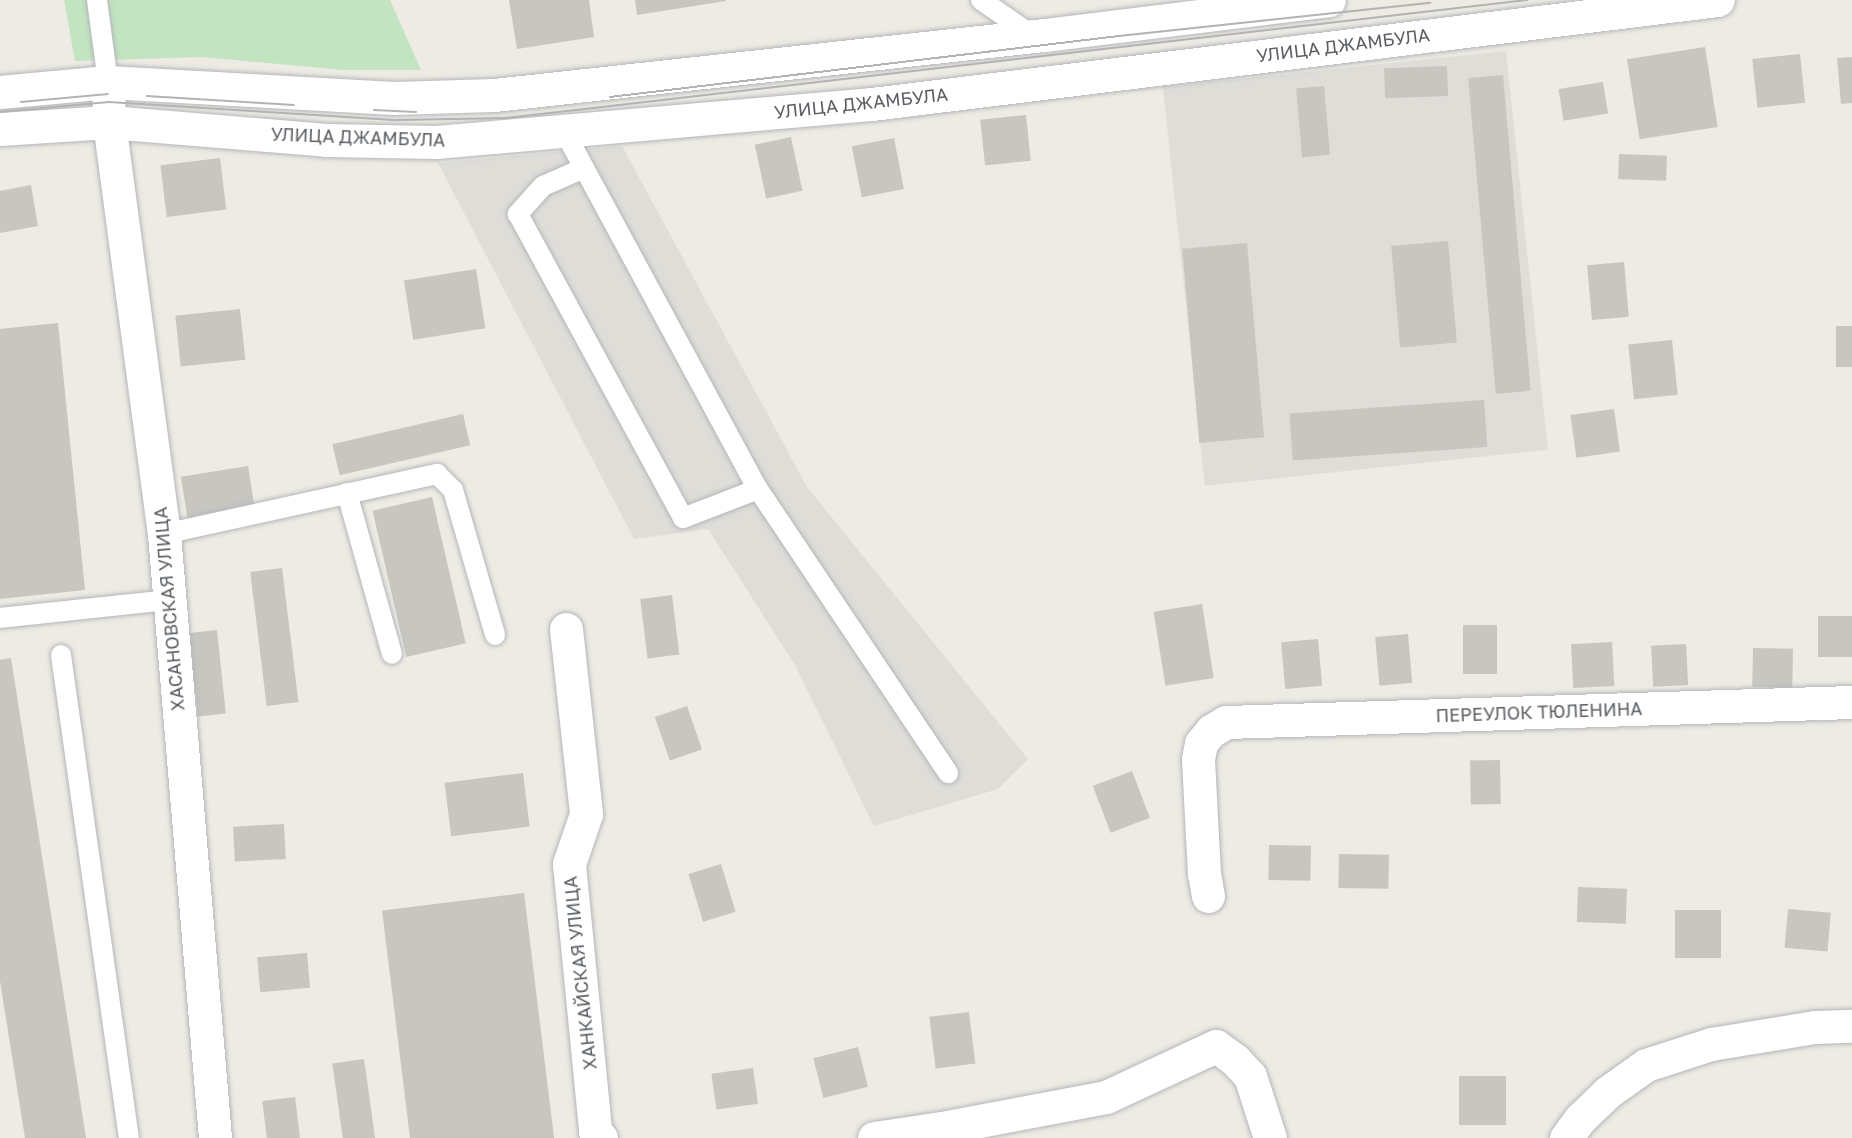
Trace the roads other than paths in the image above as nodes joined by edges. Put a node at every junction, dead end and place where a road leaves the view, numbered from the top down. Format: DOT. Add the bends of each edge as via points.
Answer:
graph roads {
  1 [pos="97,0"];
  2 [pos="981,0"];
  3 [pos="1329,0"];
  4 [pos="1718,0"];
  5 [pos="1033,36"];
  6 [pos="108,82"];
  7 [pos="0,92"];
  8 [pos="109,122"];
  9 [pos="0,129"];
  10 [pos="563,129"];
  11 [pos="584,168"];
  12 [pos="758,489"];
  13 [pos="347,494"];
  14 [pos="164,534"];
  15 [pos="169,600"];
  16 [pos="0,618"];
  17 [pos="566,629"];
  18 [pos="495,635"];
  19 [pos="392,654"];
  20 [pos="61,655"];
  21 [pos="1852,702"];
  22 [pos="948,773"];
  23 [pos="1208,896"];
  24 [pos="1852,1026"];
  25 [pos="129,1138"];
  26 [pos="215,1138"];
  27 [pos="602,1138"];
  28 [pos="874,1138"];
  29 [pos="1270,1138"];
  30 [pos="1566,1138"];
  1 -- 6 [label="lane"];
  2 -- 5 [label="lane"];
  3 -- 5 [label="street"];
  4 -- 10 [label="street, УЛИЦА ДЖАМБУЛА" via="872,104"];
  5 -- 6 [label="street" via="443,98"];
  6 -- 7 [label="street"];
  6 -- 8 [label="street, ХАСАНОВСКАЯ УЛИЦА"];
  8 -- 9 [label="street, УЛИЦА ДЖАМБУЛА"];
  8 -- 10 [label="street, УЛИЦА ДЖАМБУЛА" via="326,140 436,142"];
  8 -- 14 [label="street, ХАСАНОВСКАЯ УЛИЦА"];
  10 -- 11 [label="lane"];
  11 -- 12 [label="lane"];
  11 -- 12 [label="lane" via="543,186 518,214 684,518"];
  12 -- 22 [label="lane"];
  13 -- 14 [label="lane"];
  13 -- 18 [label="lane" via="437,474 453,490"];
  13 -- 19 [label="lane"];
  14 -- 15 [label="street, ХАСАНОВСКАЯ УЛИЦА"];
  15 -- 16 [label="lane"];
  15 -- 26 [label="street, ХАСАНОВСКАЯ УЛИЦА"];
  17 -- 27 [label="street, ХАНКАЙСКАЯ УЛИЦА" via="586,814 569,864 595,1131"];
  20 -- 25 [label="lane"];
  21 -- 23 [label="street, ПЕРЕУЛОК ТЮЛЕНИНА" via="1226,722 1201,743 1198,759"];
  24 -- 30 [label="street" via="1815,1026 1711,1044 1646,1065 1608,1092"];
  28 -- 29 [label="street" via="1106,1097 1216,1046 1250,1076"];
}
